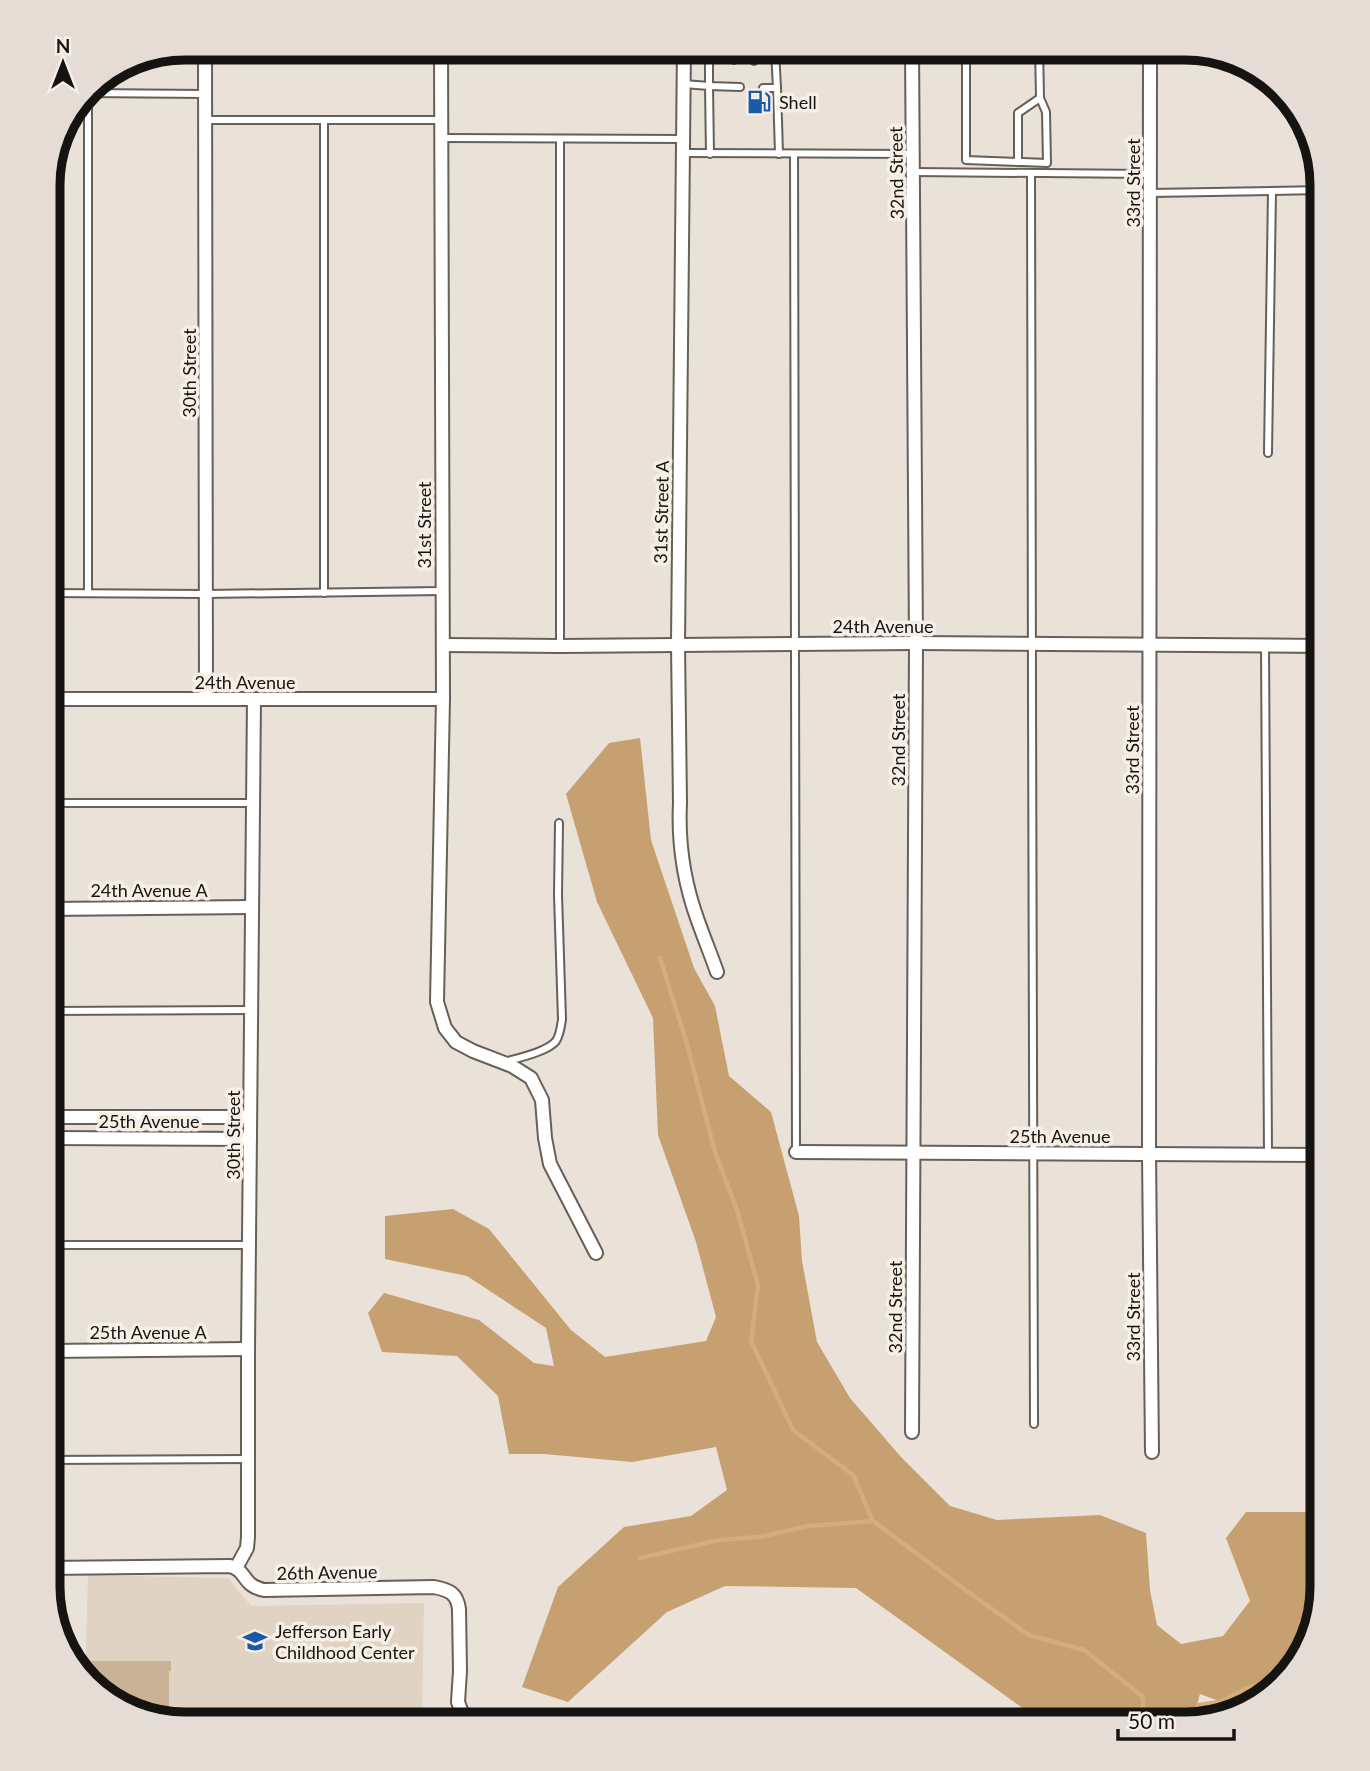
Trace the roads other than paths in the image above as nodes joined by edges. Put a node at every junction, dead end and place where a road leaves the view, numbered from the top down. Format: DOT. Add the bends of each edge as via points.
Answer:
graph roads {
  1 [pos="205,60"];
  2 [pos="441,60"];
  3 [pos="684,60"];
  4 [pos="709,60"];
  5 [pos="776,60"];
  6 [pos="912,60"];
  7 [pos="966,60"];
  8 [pos="1039,60"];
  9 [pos="1150,60"];
  10 [pos="684,84"];
  11 [pos="736,84"];
  12 [pos="709,86"];
  13 [pos="763,88"];
  14 [pos="777,88"];
  15 [pos="99,93"];
  16 [pos="206,94"];
  17 [pos="1040,98"];
  18 [pos="86,107"];
  19 [pos="206,120"];
  20 [pos="324,120"];
  21 [pos="440,120"];
  22 [pos="440,138"];
  23 [pos="560,139"];
  24 [pos="683,139"];
  25 [pos="682,153"];
  26 [pos="710,154"];
  27 [pos="779,154"];
  28 [pos="794,154"];
  29 [pos="913,154"];
  30 [pos="1018,162"];
  31 [pos="913,172"];
  32 [pos="1031,173"];
  33 [pos="1151,174"];
  34 [pos="1310,190"];
  35 [pos="1272,191"];
  36 [pos="1151,193"];
  37 [pos="1268,453"];
  38 [pos="442,592"];
  39 [pos="60,593"];
  40 [pos="88,593"];
  41 [pos="324,593"];
  42 [pos="206,594"];
  43 [pos="916,643"];
  44 [pos="678,644"];
  45 [pos="796,644"];
  46 [pos="1033,644"];
  47 [pos="443,645"];
  48 [pos="1150,645"];
  49 [pos="560,646"];
  50 [pos="1265,646"];
  51 [pos="1310,646"];
  52 [pos="60,699"];
  53 [pos="206,699"];
  54 [pos="254,699"];
  55 [pos="443,699"];
  56 [pos="60,803"];
  57 [pos="253,803"];
  58 [pos="559,823"];
  59 [pos="252,907"];
  60 [pos="60,909"];
  61 [pos="717,972"];
  62 [pos="251,1010"];
  63 [pos="60,1011"];
  64 [pos="502,1063"];
  65 [pos="60,1117"];
  66 [pos="250,1117"];
  67 [pos="60,1138"];
  68 [pos="250,1139"];
  69 [pos="796,1152"];
  70 [pos="914,1152"];
  71 [pos="1032,1153"];
  72 [pos="1150,1154"];
  73 [pos="1310,1155"];
  74 [pos="1268,1156"];
  75 [pos="60,1245"];
  76 [pos="250,1245"];
  77 [pos="596,1254"];
  78 [pos="248,1349"];
  79 [pos="60,1351"];
  80 [pos="1034,1423"];
  81 [pos="912,1432"];
  82 [pos="1152,1452"];
  83 [pos="248,1459"];
  84 [pos="60,1460"];
  85 [pos="60,1568"];
  86 [pos="236,1568"];
  87 [pos="461,1712"];
  1 -- 16 [label="street, 30th Street"];
  2 -- 21 [label="street, 31st Street"];
  3 -- 10 [label="street, 31st Street A"];
  4 -- 12 [label="lane"];
  5 -- 14 [label="lane"];
  6 -- 29 [label="street, 32nd Street"];
  7 -- 30 [label="lane" via="966,160"];
  8 -- 17 [label="lane"];
  9 -- 33 [label="street, 33rd Street"];
  10 -- 12 [label="lane"];
  10 -- 24 [label="street, 31st Street A"];
  11 -- 12 [label="lane"];
  12 -- 26 [label="lane"];
  13 -- 14 [label="lane"];
  14 -- 27 [label="lane"];
  15 -- 16 [label="lane"];
  16 -- 19 [label="street, 30th Street"];
  17 -- 30 [label="lane" via="1018,113"];
  17 -- 30 [label="lane" via="1046,112 1047,163"];
  18 -- 40 [label="lane"];
  19 -- 20 [label="lane"];
  19 -- 42 [label="street, 30th Street"];
  20 -- 21 [label="lane"];
  20 -- 41 [label="lane"];
  21 -- 22 [label="street, 31st Street"];
  22 -- 23 [label="lane"];
  22 -- 38 [label="street, 31st Street"];
  23 -- 24 [label="lane"];
  23 -- 49 [label="lane"];
  24 -- 25 [label="street, 31st Street A"];
  25 -- 26 [label="lane"];
  25 -- 44 [label="street, 31st Street A"];
  26 -- 27 [label="lane"];
  27 -- 28 [label="lane"];
  28 -- 29 [label="lane"];
  28 -- 45 [label="lane"];
  29 -- 31 [label="street, 32nd Street"];
  31 -- 32 [label="lane"];
  31 -- 43 [label="street, 32nd Street"];
  32 -- 33 [label="lane"];
  32 -- 46 [label="lane"];
  33 -- 36 [label="street, 33rd Street"];
  34 -- 35 [label="lane"];
  35 -- 36 [label="lane"];
  35 -- 37 [label="lane"];
  36 -- 48 [label="street, 33rd Street"];
  38 -- 41 [label="lane"];
  38 -- 47 [label="street, 31st Street"];
  39 -- 40 [label="lane"];
  40 -- 42 [label="lane"];
  41 -- 42 [label="lane"];
  42 -- 53 [label="street, 30th Street"];
  43 -- 45 [label="street, 24th Avenue"];
  43 -- 46 [label="street, 24th Avenue"];
  43 -- 70 [label="street, 32nd Street"];
  44 -- 45 [label="street, 24th Avenue"];
  44 -- 49 [label="street, 24th Avenue"];
  44 -- 61 [label="street, 31st Street A" via="682,860"];
  45 -- 69 [label="lane"];
  46 -- 48 [label="street, 24th Avenue"];
  46 -- 71 [label="lane"];
  47 -- 49 [label="street, 24th Avenue"];
  47 -- 55 [label="street, 31st Street"];
  48 -- 50 [label="street, 24th Avenue"];
  48 -- 72 [label="street, 33rd Street"];
  50 -- 51 [label="street, 24th Avenue"];
  50 -- 74 [label="lane"];
  52 -- 53 [label="street, 24th Avenue"];
  53 -- 54 [label="street, 24th Avenue"];
  54 -- 55 [label="street, 24th Avenue"];
  54 -- 57 [label="street, 30th Street"];
  55 -- 64 [label="street, 31st Street" via="437,1002 445,1028 456,1042"];
  56 -- 57 [label="lane"];
  57 -- 59 [label="street, 30th Street"];
  58 -- 64 [label="lane" via="562,1019 558,1038 541,1050"];
  59 -- 60 [label="street, 24th Avenue A"];
  59 -- 62 [label="street, 30th Street"];
  62 -- 63 [label="lane"];
  62 -- 66 [label="street, 30th Street"];
  64 -- 77 [label="street" via="531,1078 542,1100 550,1164"];
  65 -- 66 [label="street, 25th Avenue"];
  66 -- 68 [label="street, 30th Street"];
  67 -- 68 [label="street, 25th Avenue"];
  68 -- 76 [label="street, 30th Street"];
  69 -- 70 [label="street, 25th Avenue"];
  70 -- 71 [label="street, 25th Avenue"];
  70 -- 81 [label="street, 32nd Street"];
  71 -- 72 [label="street, 25th Avenue"];
  71 -- 80 [label="lane"];
  72 -- 74 [label="street, 25th Avenue"];
  72 -- 82 [label="street, 33rd Street"];
  73 -- 74 [label="street, 25th Avenue"];
  75 -- 76 [label="lane"];
  76 -- 78 [label="street, 30th Street"];
  78 -- 79 [label="street, 25th Avenue A"];
  78 -- 83 [label="street, 30th Street"];
  83 -- 84 [label="lane"];
  83 -- 86 [label="street, 30th Street" via="247,1548"];
  85 -- 86 [label="street"];
  86 -- 87 [label="street, 26th Avenue" via="249,1585 264,1590 434,1587 449,1591 459,1609"];
}
